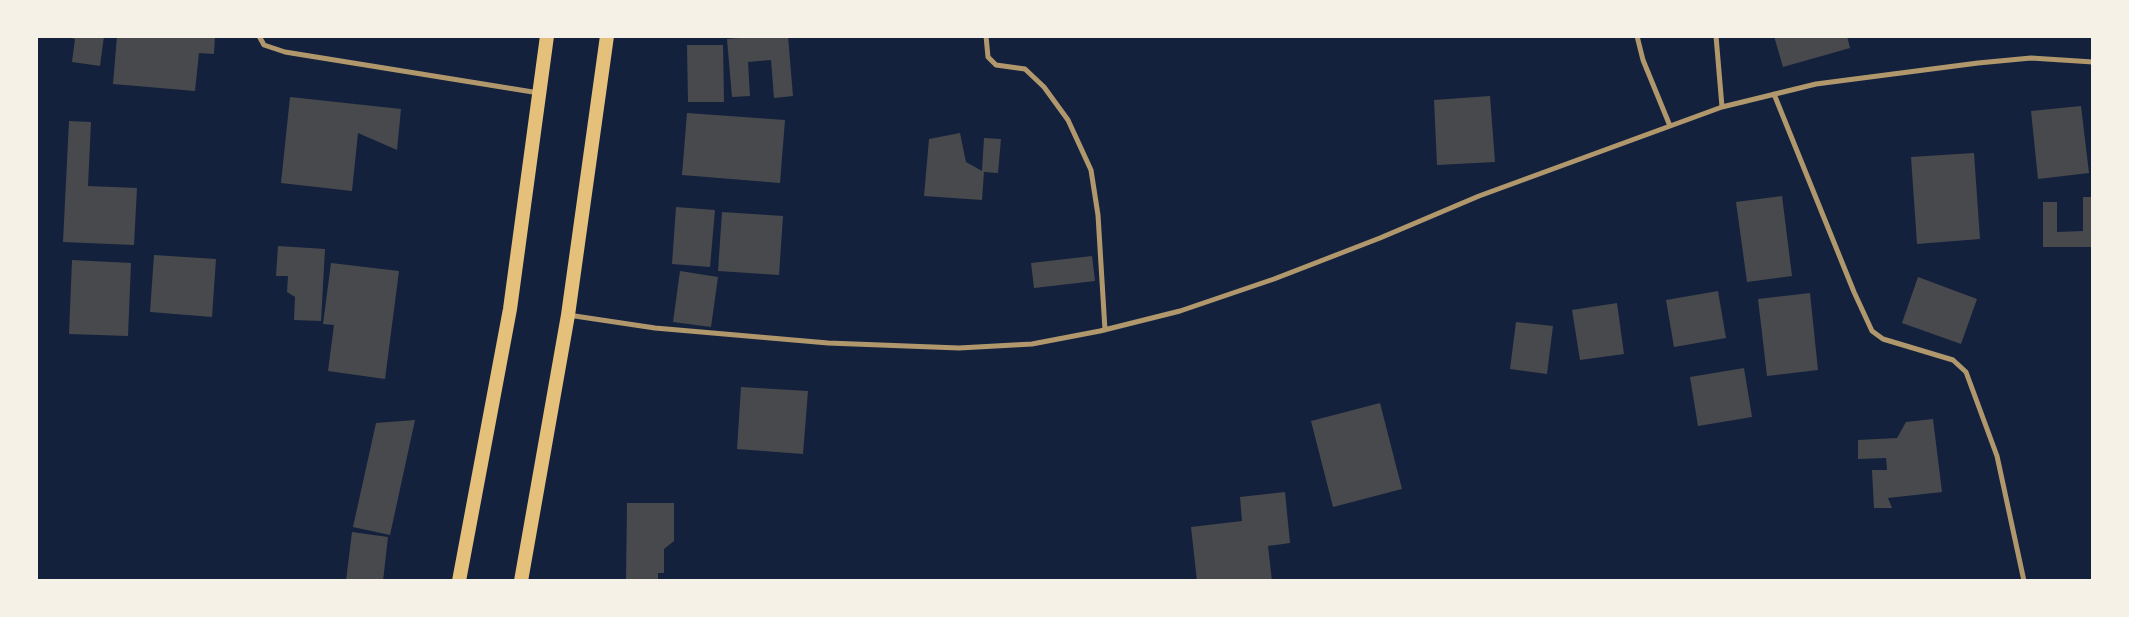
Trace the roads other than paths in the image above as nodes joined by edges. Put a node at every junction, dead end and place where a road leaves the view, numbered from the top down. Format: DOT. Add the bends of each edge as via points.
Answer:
graph roads {
  1 [pos="259,36"];
  2 [pos="547,36"];
  3 [pos="607,36"];
  4 [pos="986,36"];
  5 [pos="1637,36"];
  6 [pos="1716,36"];
  7 [pos="2093,62"];
  8 [pos="539,93"];
  9 [pos="1774,94"];
  10 [pos="1722,107"];
  11 [pos="1670,126"];
  12 [pos="568,315"];
  13 [pos="1105,330"];
  14 [pos="459,581"];
  15 [pos="521,581"];
  16 [pos="2024,581"];
  1 -- 8 [label="street" via="270,49"];
  2 -- 8 [label="highway"];
  3 -- 12 [label="highway"];
  4 -- 13 [label="street" via="988,57 996,65 1025,70 1044,87 1068,120 1091,170 1098,215"];
  5 -- 11 [label="street" via="1643,60"];
  6 -- 10 [label="street"];
  7 -- 9 [label="street" via="2031,58 1978,63 1816,84"];
  8 -- 14 [label="highway" via="510,309"];
  9 -- 10 [label="street"];
  9 -- 16 [label="street" via="1872,331 1883,338 1953,360 1966,372 1997,456"];
  10 -- 11 [label="street"];
  11 -- 13 [label="street" via="1479,196 1274,279 1180,311"];
  12 -- 13 [label="street" via="654,328 818,342 959,348 1032,344"];
  12 -- 15 [label="highway"];
}
